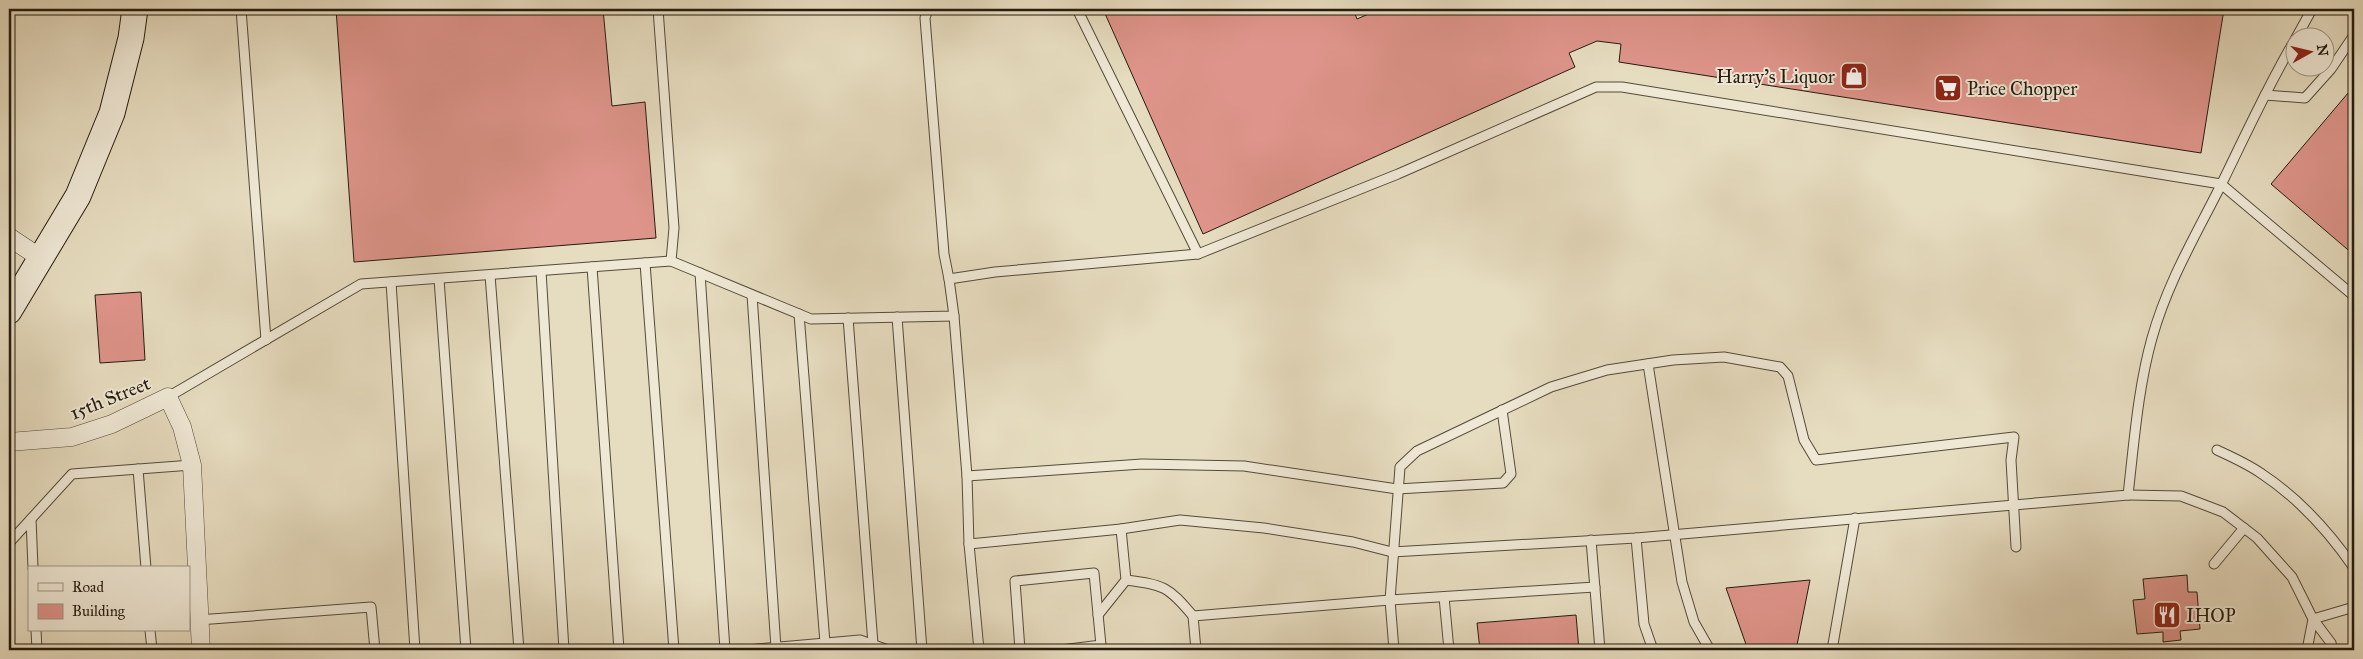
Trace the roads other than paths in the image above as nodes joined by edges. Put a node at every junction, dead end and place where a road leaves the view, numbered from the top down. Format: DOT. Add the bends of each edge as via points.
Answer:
graph roads {
  1 [pos="135,9"];
  2 [pos="241,9"];
  3 [pos="658,9"];
  4 [pos="928,9"];
  5 [pos="1077,9"];
  6 [pos="2312,9"];
  7 [pos="2302,28"];
  8 [pos="2354,35"];
  9 [pos="2286,56"];
  10 [pos="2265,95"];
  11 [pos="2221,184"];
  12 [pos="9,237"];
  13 [pos="1198,254"];
  14 [pos="42,259"];
  15 [pos="671,261"];
  16 [pos="645,263"];
  17 [pos="592,267"];
  18 [pos="541,271"];
  19 [pos="700,273"];
  20 [pos="490,275"];
  21 [pos="439,279"];
  22 [pos="949,279"];
  23 [pos="391,282"];
  24 [pos="752,295"];
  25 [pos="2354,296"];
  26 [pos="9,312"];
  27 [pos="799,314"];
  28 [pos="954,316"];
  29 [pos="897,317"];
  30 [pos="848,318"];
  31 [pos="266,340"];
  32 [pos="1648,364"];
  33 [pos="168,397"];
  34 [pos="1502,410"];
  35 [pos="9,442"];
  36 [pos="2218,450"];
  37 [pos="192,465"];
  38 [pos="138,469"];
  39 [pos="967,476"];
  40 [pos="1398,489"];
  41 [pos="2128,494"];
  42 [pos="2013,505"];
  43 [pos="1855,518"];
  44 [pos="31,519"];
  45 [pos="1121,528"];
  46 [pos="2244,528"];
  47 [pos="1676,534"];
  48 [pos="1636,538"];
  49 [pos="1591,540"];
  50 [pos="9,543"];
  51 [pos="969,544"];
  52 [pos="2016,547"];
  53 [pos="1392,552"];
  54 [pos="2214,564"];
  55 [pos="33,566"];
  56 [pos="146,566"];
  57 [pos="2354,568"];
  58 [pos="1126,580"];
  59 [pos="1595,587"];
  60 [pos="1444,597"];
  61 [pos="1390,600"];
  62 [pos="2354,608"];
  63 [pos="1098,615"];
  64 [pos="1193,616"];
  65 [pos="2313,619"];
  66 [pos="198,620"];
  67 [pos="36,632"];
  68 [pos="150,632"];
  69 [pos="825,643"];
  70 [pos="873,644"];
  71 [pos="776,648"];
  72 [pos="37,650"];
  73 [pos="152,650"];
  74 [pos="201,650"];
  75 [pos="375,650"];
  76 [pos="415,650"];
  77 [pos="466,650"];
  78 [pos="519,650"];
  79 [pos="564,650"];
  80 [pos="619,650"];
  81 [pos="674,650"];
  82 [pos="725,650"];
  83 [pos="746,650"];
  84 [pos="888,650"];
  85 [pos="922,650"];
  86 [pos="979,650"];
  87 [pos="1020,650"];
  88 [pos="1061,650"];
  89 [pos="1196,650"];
  90 [pos="1394,650"];
  91 [pos="1449,650"];
  92 [pos="1600,650"];
  93 [pos="1653,650"];
  94 [pos="1710,650"];
  95 [pos="1832,650"];
  96 [pos="2307,650"];
  97 [pos="2332,650"];
  1 -- 14 [label="main road" via="112,113 78,196"];
  2 -- 31 [label="lane"];
  3 -- 15 [label="lane" via="674,228"];
  4 -- 22 [label="lane" via="925,18 944,254"];
  5 -- 13 [label="lane"];
  6 -- 7 [label="lane"];
  8 -- 10 [label="lane" via="2331,69 2305,98"];
  9 -- 10 [label="lane"];
  10 -- 11 [label="lane"];
  11 -- 13 [label="lane" via="1622,87 1596,87 1398,174"];
  11 -- 25 [label="lane"];
  11 -- 41 [label="lane" via="2172,278 2152,338"];
  12 -- 14 [label="street"];
  13 -- 22 [label="lane"];
  14 -- 26 [label="main road"];
  15 -- 16 [label="lane"];
  15 -- 19 [label="lane"];
  16 -- 17 [label="lane"];
  16 -- 81 [label="lane"];
  17 -- 18 [label="lane"];
  17 -- 80 [label="lane"];
  18 -- 20 [label="lane"];
  18 -- 79 [label="lane"];
  19 -- 24 [label="lane"];
  19 -- 82 [label="lane"];
  20 -- 21 [label="lane"];
  20 -- 78 [label="lane"];
  21 -- 23 [label="lane"];
  21 -- 77 [label="lane"];
  22 -- 28 [label="lane"];
  23 -- 31 [label="lane" via="361,284"];
  23 -- 76 [label="lane"];
  24 -- 27 [label="lane"];
  24 -- 71 [label="lane"];
  27 -- 30 [label="lane" via="811,319"];
  27 -- 69 [label="lane"];
  28 -- 29 [label="lane"];
  28 -- 39 [label="lane"];
  29 -- 30 [label="lane"];
  29 -- 85 [label="lane"];
  30 -- 70 [label="lane"];
  31 -- 33 [label="lane"];
  32 -- 34 [label="lane" via="1607,370 1551,387"];
  32 -- 42 [label="lane" via="1724,357 1780,366 1788,376 1804,440 1816,460 2014,437 2011,460"];
  32 -- 47 [label="lane"];
  33 -- 35 [label="street, 15th Street" via="112,424 72,437"];
  33 -- 37 [label="street" via="182,428"];
  34 -- 40 [label="lane" via="1417,451 1400,467"];
  34 -- 40 [label="lane" via="1511,474 1502,483"];
  36 -- 57 [label="lane" via="2262,474 2304,509"];
  37 -- 38 [label="lane"];
  37 -- 66 [label="street"];
  38 -- 44 [label="lane" via="72,474"];
  38 -- 56 [label="lane"];
  39 -- 40 [label="lane" via="1142,464 1244,466"];
  39 -- 51 [label="lane"];
  40 -- 53 [label="lane"];
  41 -- 42 [label="lane"];
  41 -- 46 [label="lane" via="2181,496 2223,512"];
  42 -- 43 [label="lane"];
  42 -- 52 [label="lane"];
  43 -- 47 [label="lane"];
  43 -- 95 [label="lane"];
  44 -- 50 [label="lane"];
  44 -- 55 [label="lane"];
  45 -- 51 [label="lane"];
  45 -- 53 [label="lane" via="1180,520 1291,532"];
  45 -- 58 [label="lane"];
  46 -- 54 [label="lane"];
  46 -- 65 [label="lane" via="2292,577"];
  47 -- 48 [label="lane"];
  47 -- 94 [label="lane" via="1682,582 1694,622"];
  48 -- 49 [label="lane"];
  48 -- 93 [label="lane" via="1644,624"];
  49 -- 53 [label="lane"];
  49 -- 59 [label="lane"];
  51 -- 86 [label="lane"];
  53 -- 61 [label="lane"];
  58 -- 63 [label="lane"];
  58 -- 64 [label="lane" via="1159,584"];
  59 -- 60 [label="lane"];
  59 -- 92 [label="lane"];
  60 -- 61 [label="lane"];
  60 -- 91 [label="lane"];
  61 -- 64 [label="lane"];
  61 -- 90 [label="lane"];
  62 -- 65 [label="lane"];
  63 -- 87 [label="lane" via="1094,573 1015,581"];
  63 -- 88 [label="lane" via="1101,645"];
  64 -- 89 [label="lane"];
  65 -- 96 [label="lane"];
  65 -- 97 [label="lane" via="2331,643"];
  66 -- 74 [label="street"];
  66 -- 75 [label="lane" via="372,607"];
  67 -- 72 [label="lane"];
  68 -- 73 [label="lane"];
  69 -- 70 [label="lane" via="860,640"];
  69 -- 71 [label="lane"];
  70 -- 84 [label="lane"];
  71 -- 83 [label="lane"];
}
